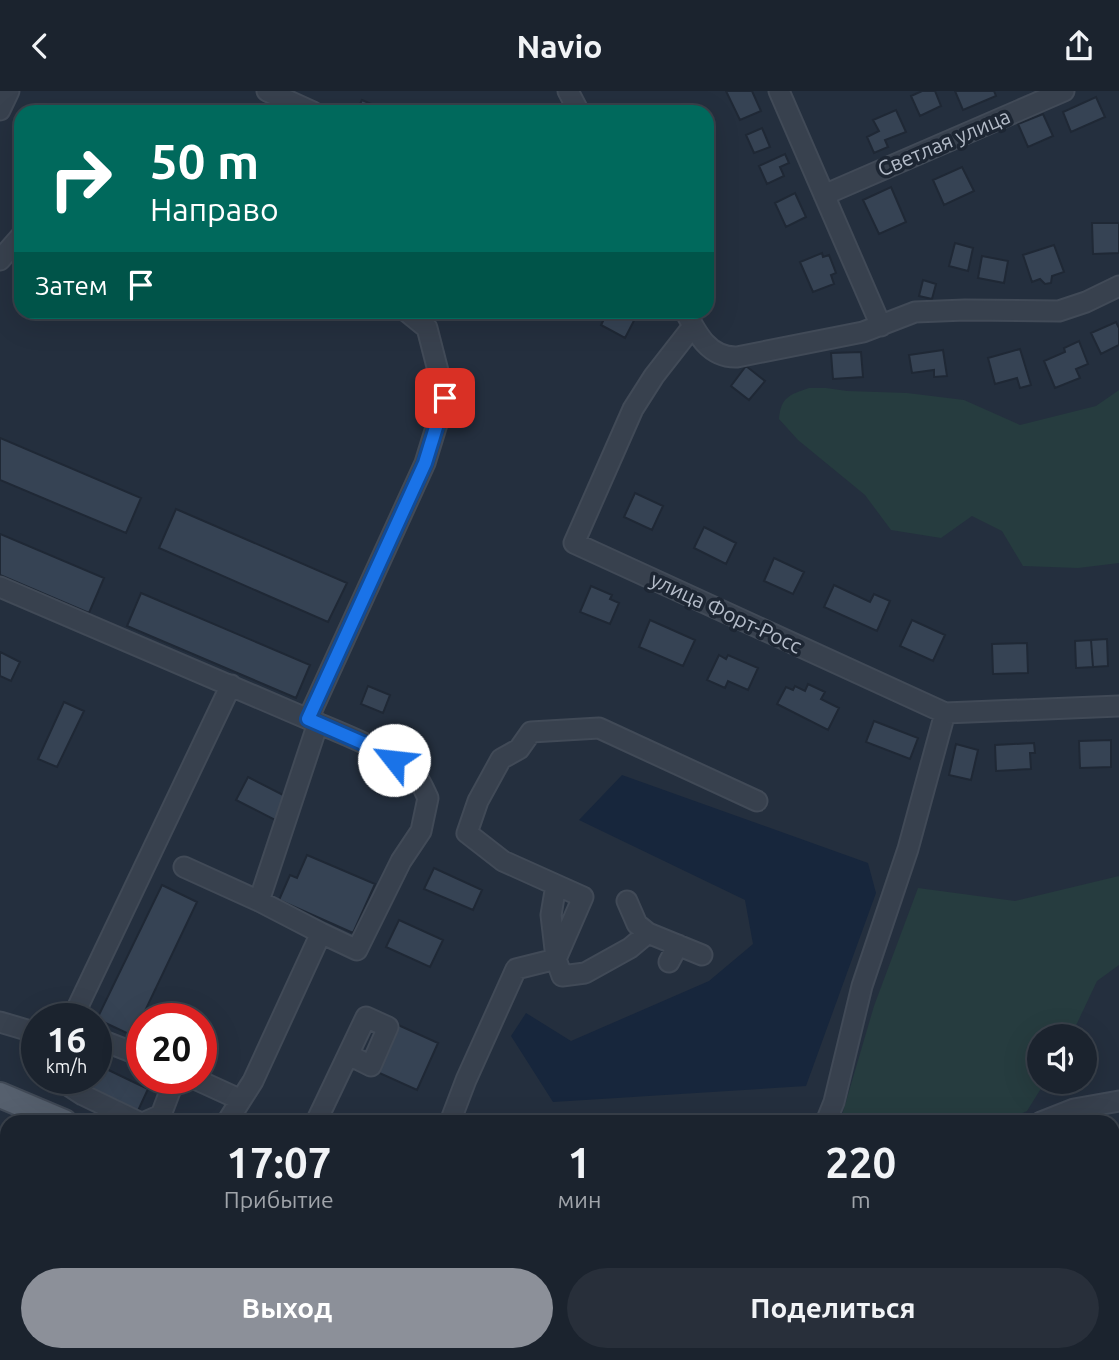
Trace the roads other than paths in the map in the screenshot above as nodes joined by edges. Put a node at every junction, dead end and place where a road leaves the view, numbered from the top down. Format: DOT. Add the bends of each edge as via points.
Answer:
graph roads {
  1 [pos="9,91"];
  2 [pos="267,91"];
  3 [pos="779,91"];
  4 [pos="1064,91"];
  5 [pos="298,105"];
  6 [pos="0,110"];
  7 [pos="824,195"];
  8 [pos="14,244"];
  9 [pos="0,260"];
  10 [pos="1119,286"];
  11 [pos="416,319"];
  12 [pos="689,319"];
  13 [pos="881,326"];
  14 [pos="0,587"];
  15 [pos="231,685"];
  16 [pos="1119,706"];
  17 [pos="945,713"];
  18 [pos="313,721"];
  19 [pos="757,801"];
  20 [pos="184,867"];
  21 [pos="556,885"];
  22 [pos="259,901"];
  23 [pos="628,901"];
  24 [pos="321,933"];
  25 [pos="649,933"];
  26 [pos="685,956"];
  27 [pos="556,958"];
  28 [pos="80,1003"];
  29 [pos="0,1022"];
  30 [pos="21,1028"];
  31 [pos="349,1055"];
  32 [pos="217,1089"];
  33 [pos="81,1094"];
  34 [pos="169,1094"];
  35 [pos="0,1095"];
  36 [pos="241,1100"];
  37 [pos="1119,1101"];
  38 [pos="47,1115"];
  39 [pos="124,1115"];
  40 [pos="161,1115"];
  41 [pos="232,1115"];
  42 [pos="319,1115"];
  43 [pos="453,1115"];
  44 [pos="829,1115"];
  45 [pos="1059,1115"];
  1 -- 6 [label="street"];
  2 -- 5 [label="street"];
  3 -- 7 [label="street"];
  4 -- 7 [label="street, Светлая улица"];
  7 -- 13 [label="street"];
  8 -- 9 [label="street"];
  10 -- 13 [label="street" via="1059,311 915,312"];
  11 -- 18 [label="street" via="427,328 445,398 425,463"];
  12 -- 13 [label="street" via="710,349 728,357"];
  12 -- 17 [label="street, улица Форт-Росс" via="633,409 574,543"];
  14 -- 15 [label="street"];
  15 -- 18 [label="street"];
  15 -- 28 [label="street"];
  16 -- 17 [label="street, улица Форт-Росс"];
  17 -- 44 [label="street" via="908,849 862,986"];
  18 -- 22 [label="street"];
  18 -- 24 [label="street" via="381,751 408,769 428,798 421,831 357,950"];
  19 -- 21 [label="street" via="599,728 531,732 519,749 501,759 467,833 503,861"];
  20 -- 22 [label="street"];
  21 -- 27 [label="street" via="551,915"];
  21 -- 27 [label="street" via="583,897"];
  22 -- 24 [label="street"];
  23 -- 25 [label="street" via="638,925"];
  24 -- 36 [label="street"];
  25 -- 26 [label="street"];
  25 -- 27 [label="street" via="631,956 585,973 562,976"];
  27 -- 43 [label="street" via="516,969"];
  29 -- 30 [label="street"];
  31 -- 42 [label="street"];
  32 -- 36 [label="street"];
  33 -- 39 [label="street"];
  34 -- 40 [label="street"];
  35 -- 38 [label="main road"];
  36 -- 41 [label="street"];
  37 -- 45 [label="street"];
}
